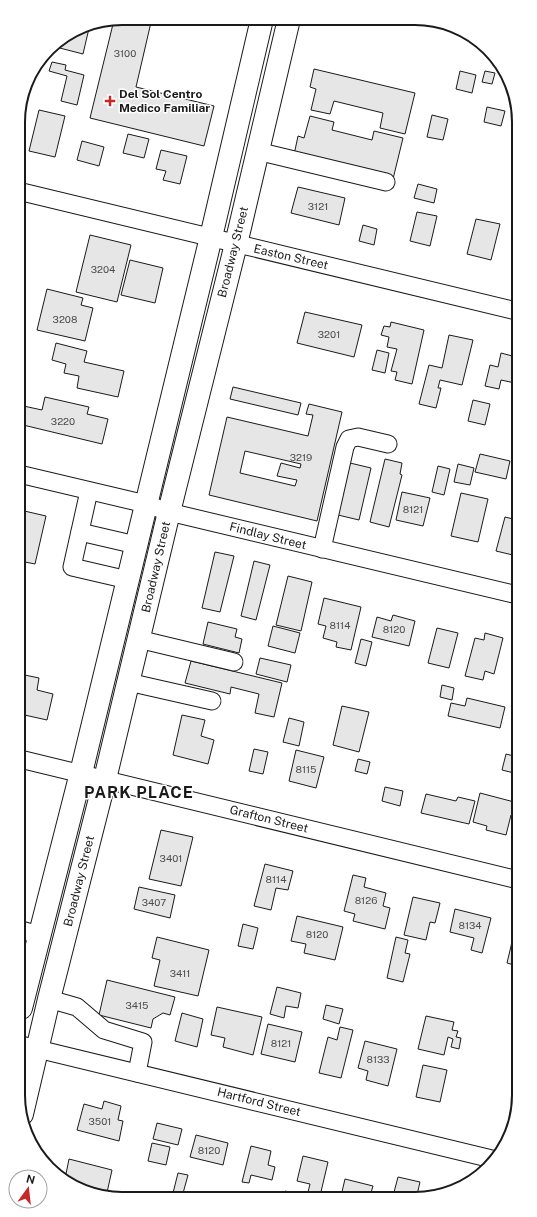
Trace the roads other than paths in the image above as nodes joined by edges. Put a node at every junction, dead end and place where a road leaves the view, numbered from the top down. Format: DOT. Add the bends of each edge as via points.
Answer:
graph roads {
  1 [pos="261,25"];
  2 [pos="288,25"];
  3 [pos="257,151"];
  4 [pos="386,182"];
  5 [pos="25,193"];
  6 [pos="211,238"];
  7 [pos="236,244"];
  8 [pos="512,310"];
  9 [pos="388,444"];
  10 [pos="25,475"];
  11 [pos="89,491"];
  12 [pos="146,504"];
  13 [pos="169,512"];
  14 [pos="80,532"];
  15 [pos="136,545"];
  16 [pos="322,549"];
  17 [pos="128,580"];
  18 [pos="512,594"];
  19 [pos="138,639"];
  20 [pos="234,662"];
  21 [pos="128,682"];
  22 [pos="212,702"];
  23 [pos="25,760"];
  24 [pos="81,773"];
  25 [pos="105,779"];
  26 [pos="512,879"];
  27 [pos="30,932"];
  28 [pos="25,974"];
  29 [pos="49,999"];
  30 [pos="29,1047"];
  31 [pos="137,1073"];
  32 [pos="25,1085"];
  33 [pos="489,1158"];
  1 -- 6 [label="main road, Broadway Street"];
  2 -- 3 [label="main road, Broadway Street"];
  3 -- 4 [label="street"];
  3 -- 7 [label="main road, Broadway Street"];
  5 -- 6 [label="street, Easton Street"];
  6 -- 7 [label="street, Easton Street"];
  6 -- 12 [label="main road, Broadway Street"];
  7 -- 8 [label="street, Easton Street"];
  7 -- 13 [label="main road, Broadway Street"];
  9 -- 16 [label="street" via="358,438 350,439 345,447"];
  10 -- 11 [label="street, Findlay Street"];
  11 -- 12 [label="street, Findlay Street"];
  11 -- 14 [label="street"];
  12 -- 13 [label="street, Findlay Street"];
  12 -- 15 [label="main road, Broadway Street"];
  13 -- 16 [label="street, Findlay Street"];
  13 -- 19 [label="main road, Broadway Street"];
  14 -- 15 [label="street"];
  14 -- 17 [label="street" via="72,567"];
  15 -- 17 [label="main road, Broadway Street"];
  16 -- 18 [label="street, Findlay Street"];
  17 -- 24 [label="main road, Broadway Street"];
  19 -- 20 [label="street"];
  19 -- 21 [label="main road, Broadway Street"];
  21 -- 22 [label="street"];
  21 -- 25 [label="main road, Broadway Street"];
  23 -- 24 [label="street, Grafton Street"];
  24 -- 25 [label="street, Grafton Street"];
  24 -- 27 [label="main road, Broadway Street"];
  25 -- 26 [label="street, Grafton Street"];
  25 -- 29 [label="main road, Broadway Street"];
  27 -- 28 [label="main road, Broadway Street"];
  29 -- 30 [label="main road, Broadway Street"];
  29 -- 31 [label="street" via="77,1007 104,1030 143,1042"];
  30 -- 31 [label="street, Hartford Street"];
  30 -- 32 [label="main road, Broadway Street"];
  31 -- 33 [label="street, Hartford Street"];
}
